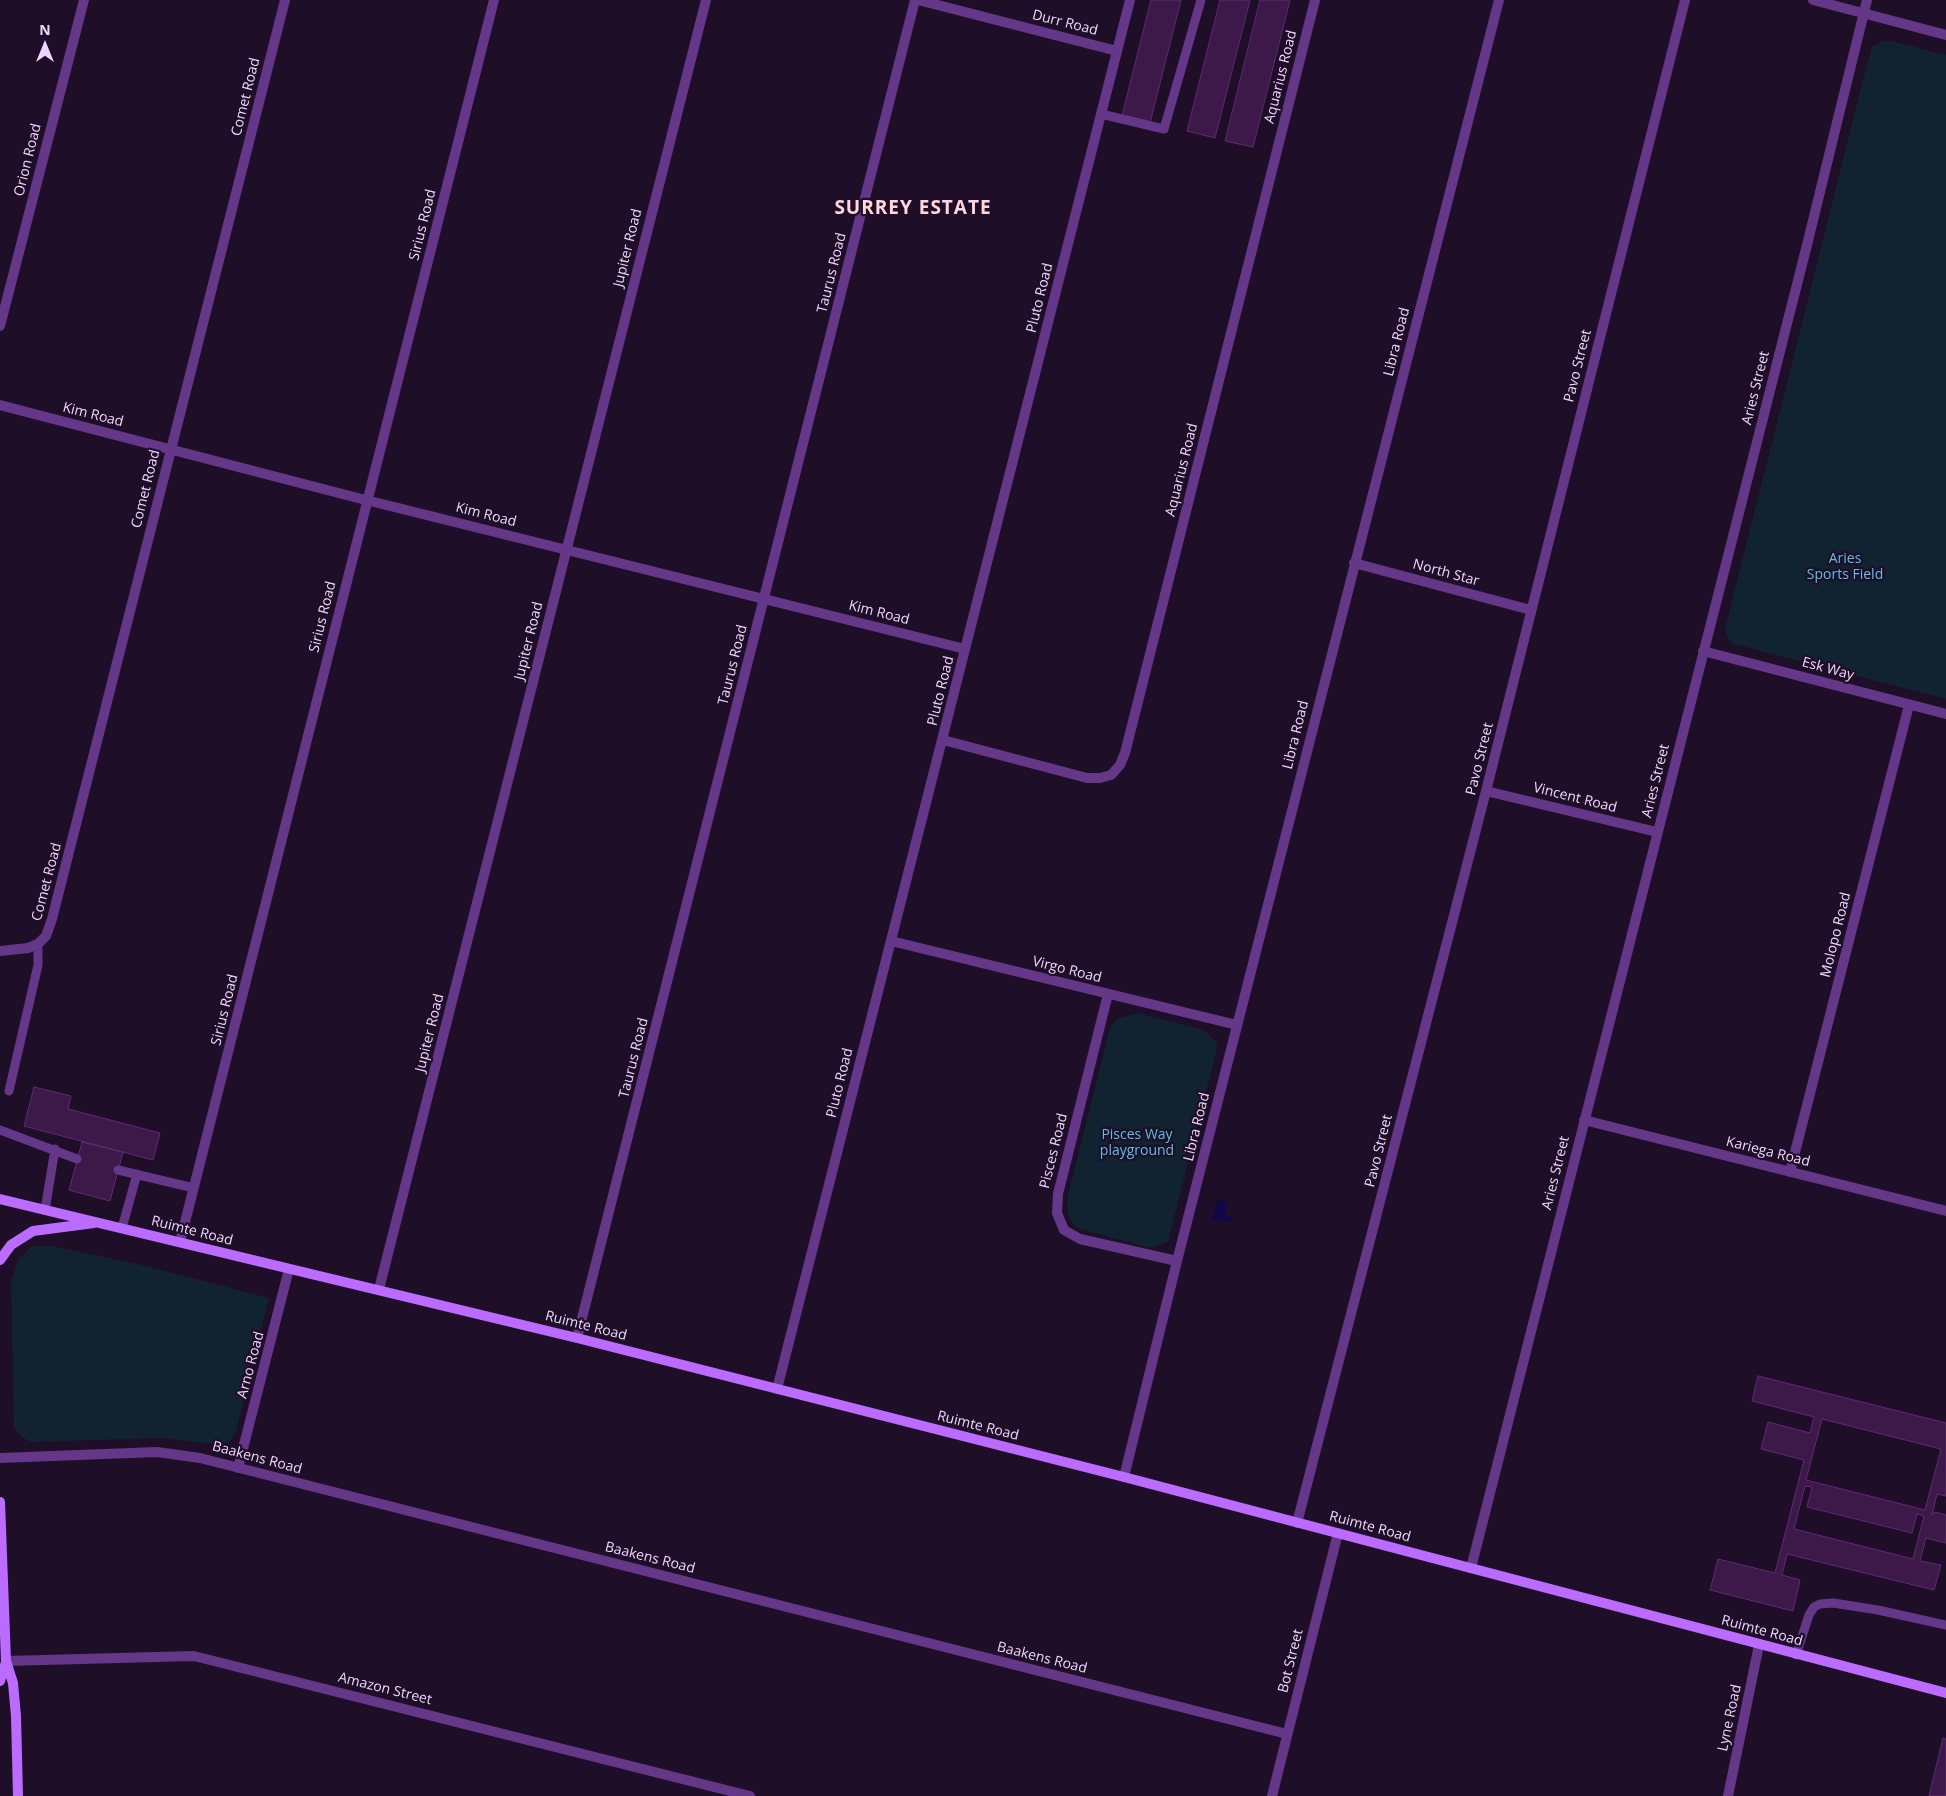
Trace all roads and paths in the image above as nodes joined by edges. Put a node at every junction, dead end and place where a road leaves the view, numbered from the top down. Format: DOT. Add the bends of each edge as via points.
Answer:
graph roads {
  1 [pos="84,0"];
  2 [pos="285,0"];
  3 [pos="494,0"];
  4 [pos="706,0"];
  5 [pos="917,0"];
  6 [pos="1130,0"];
  7 [pos="1200,0"];
  8 [pos="1315,0"];
  9 [pos="1499,0"];
  10 [pos="1685,0"];
  11 [pos="1813,0"];
  12 [pos="1867,0"];
  13 [pos="1864,12"];
  14 [pos="1946,35"];
  15 [pos="1118,50"];
  16 [pos="1101,114"];
  17 [pos="0,326"];
  18 [pos="0,405"];
  19 [pos="171,449"];
  20 [pos="367,500"];
  21 [pos="566,549"];
  22 [pos="1354,563"];
  23 [pos="764,599"];
  24 [pos="1531,610"];
  25 [pos="965,649"];
  26 [pos="1703,651"];
  27 [pos="1909,705"];
  28 [pos="1946,714"];
  29 [pos="943,740"];
  30 [pos="1486,791"];
  31 [pos="1657,832"];
  32 [pos="890,942"];
  33 [pos="38,944"];
  34 [pos="0,950"];
  35 [pos="1108,994"];
  36 [pos="1237,1026"];
  37 [pos="9,1091"];
  38 [pos="1584,1120"];
  39 [pos="0,1130"];
  40 [pos="55,1149"];
  41 [pos="77,1159"];
  42 [pos="118,1170"];
  43 [pos="1790,1172"];
  44 [pos="137,1174"];
  45 [pos="194,1188"];
  46 [pos="0,1199"];
  47 [pos="45,1210"];
  48 [pos="1946,1211"];
  49 [pos="100,1222"];
  50 [pos="122,1228"];
  51 [pos="180,1242"];
  52 [pos="0,1260"];
  53 [pos="1176,1261"];
  54 [pos="290,1269"];
  55 [pos="379,1288"];
  56 [pos="577,1338"];
  57 [pos="777,1389"];
  58 [pos="0,1458"];
  59 [pos="238,1468"];
  60 [pos="1124,1477"];
  61 [pos="0,1502"];
  62 [pos="1297,1523"];
  63 [pos="1338,1533"];
  64 [pos="1,1566"];
  65 [pos="1471,1568"];
  66 [pos="1946,1625"];
  67 [pos="1759,1645"];
  68 [pos="1796,1655"];
  69 [pos="6,1661"];
  70 [pos="0,1681"];
  71 [pos="1946,1693"];
  72 [pos="1287,1734"];
  73 [pos="18,1796"];
  74 [pos="750,1796"];
  75 [pos="1272,1796"];
  76 [pos="1728,1796"];
  1 -- 17 [label="street, Orion Road"];
  2 -- 19 [label="street, Comet Road"];
  3 -- 20 [label="street, Sirius Road"];
  4 -- 21 [label="street, Jupiter Road"];
  5 -- 15 [label="street, Durr Road"];
  5 -- 23 [label="street, Taurus Road"];
  6 -- 15 [label="street, Pluto Road"];
  7 -- 16 [label="lane" via="1164,130"];
  8 -- 29 [label="street, Aquarius Road" via="1120,765 1111,775 1087,778"];
  9 -- 22 [label="street, Libra Road"];
  10 -- 24 [label="street, Pavo Street"];
  11 -- 13 [label="street"];
  12 -- 13 [label="street, Aries Street"];
  13 -- 14 [label="street"];
  13 -- 26 [label="street, Aries Street"];
  15 -- 16 [label="street, Pluto Road"];
  16 -- 25 [label="street, Pluto Road"];
  18 -- 19 [label="street, Kim Road"];
  19 -- 20 [label="street, Kim Road"];
  19 -- 33 [label="street, Comet Road" via="52,919 46,936"];
  20 -- 21 [label="street, Kim Road"];
  20 -- 45 [label="street, Sirius Road"];
  21 -- 23 [label="street, Kim Road"];
  21 -- 55 [label="street, Jupiter Road"];
  22 -- 24 [label="street, North Star"];
  22 -- 36 [label="street, Libra Road"];
  23 -- 25 [label="street, Kim Road"];
  23 -- 56 [label="street, Taurus Road"];
  24 -- 30 [label="street, Pavo Street"];
  25 -- 29 [label="street, Pluto Road"];
  26 -- 27 [label="street, Esk Way"];
  26 -- 31 [label="street, Aries Street"];
  27 -- 28 [label="street, Esk Way"];
  27 -- 43 [label="street, Molopo Road"];
  29 -- 32 [label="street, Pluto Road"];
  30 -- 31 [label="street, Vincent Road"];
  30 -- 62 [label="street, Pavo Street"];
  31 -- 38 [label="street, Aries Street"];
  32 -- 35 [label="street, Virgo Road"];
  32 -- 57 [label="street, Pluto Road"];
  33 -- 34 [label="street"];
  33 -- 37 [label="lane" via="38,965"];
  35 -- 36 [label="street, Virgo Road"];
  35 -- 53 [label="street, Pisces Road" via="1058,1194 1059,1219 1064,1230 1080,1238"];
  36 -- 53 [label="street, Libra Road"];
  38 -- 43 [label="street, Kariega Road"];
  38 -- 65 [label="street, Aries Street"];
  39 -- 40 [label="lane"];
  40 -- 41 [label="lane"];
  40 -- 47 [label="lane"];
  42 -- 44 [label="lane"];
  43 -- 48 [label="street, Kariega Road"];
  44 -- 45 [label="lane"];
  44 -- 50 [label="lane"];
  45 -- 51 [label="street, Sirius Road"];
  46 -- 47 [label="street, Ruimte Road"];
  47 -- 49 [label="street, Ruimte Road"];
  49 -- 50 [label="street, Ruimte Road"];
  49 -- 52 [label="street" via="34,1231 11,1245"];
  50 -- 51 [label="street, Ruimte Road"];
  51 -- 54 [label="street, Ruimte Road"];
  53 -- 60 [label="street, Libra Road"];
  54 -- 55 [label="street, Ruimte Road"];
  54 -- 59 [label="street, Arno Road"];
  55 -- 56 [label="street, Ruimte Road"];
  56 -- 57 [label="street, Ruimte Road"];
  57 -- 60 [label="street, Ruimte Road"];
  58 -- 59 [label="street, Baakens Road" via="157,1452 178,1453"];
  59 -- 72 [label="street, Baakens Road"];
  60 -- 62 [label="street, Ruimte Road"];
  61 -- 64 [label="street"];
  62 -- 63 [label="street, Ruimte Road"];
  63 -- 65 [label="street, Ruimte Road"];
  63 -- 72 [label="street, Bot Street"];
  64 -- 69 [label="street"];
  65 -- 67 [label="street, Ruimte Road"];
  66 -- 68 [label="lane" via="1869,1608 1820,1604 1809,1614"];
  67 -- 68 [label="street, Ruimte Road"];
  67 -- 76 [label="street, Lyne Road"];
  68 -- 71 [label="street, Ruimte Road"];
  69 -- 70 [label="street"];
  69 -- 73 [label="street" via="13,1683 16,1716"];
  69 -- 74 [label="street, Amazon Street" via="194,1656"];
  72 -- 75 [label="street, Bot Street"];
}
